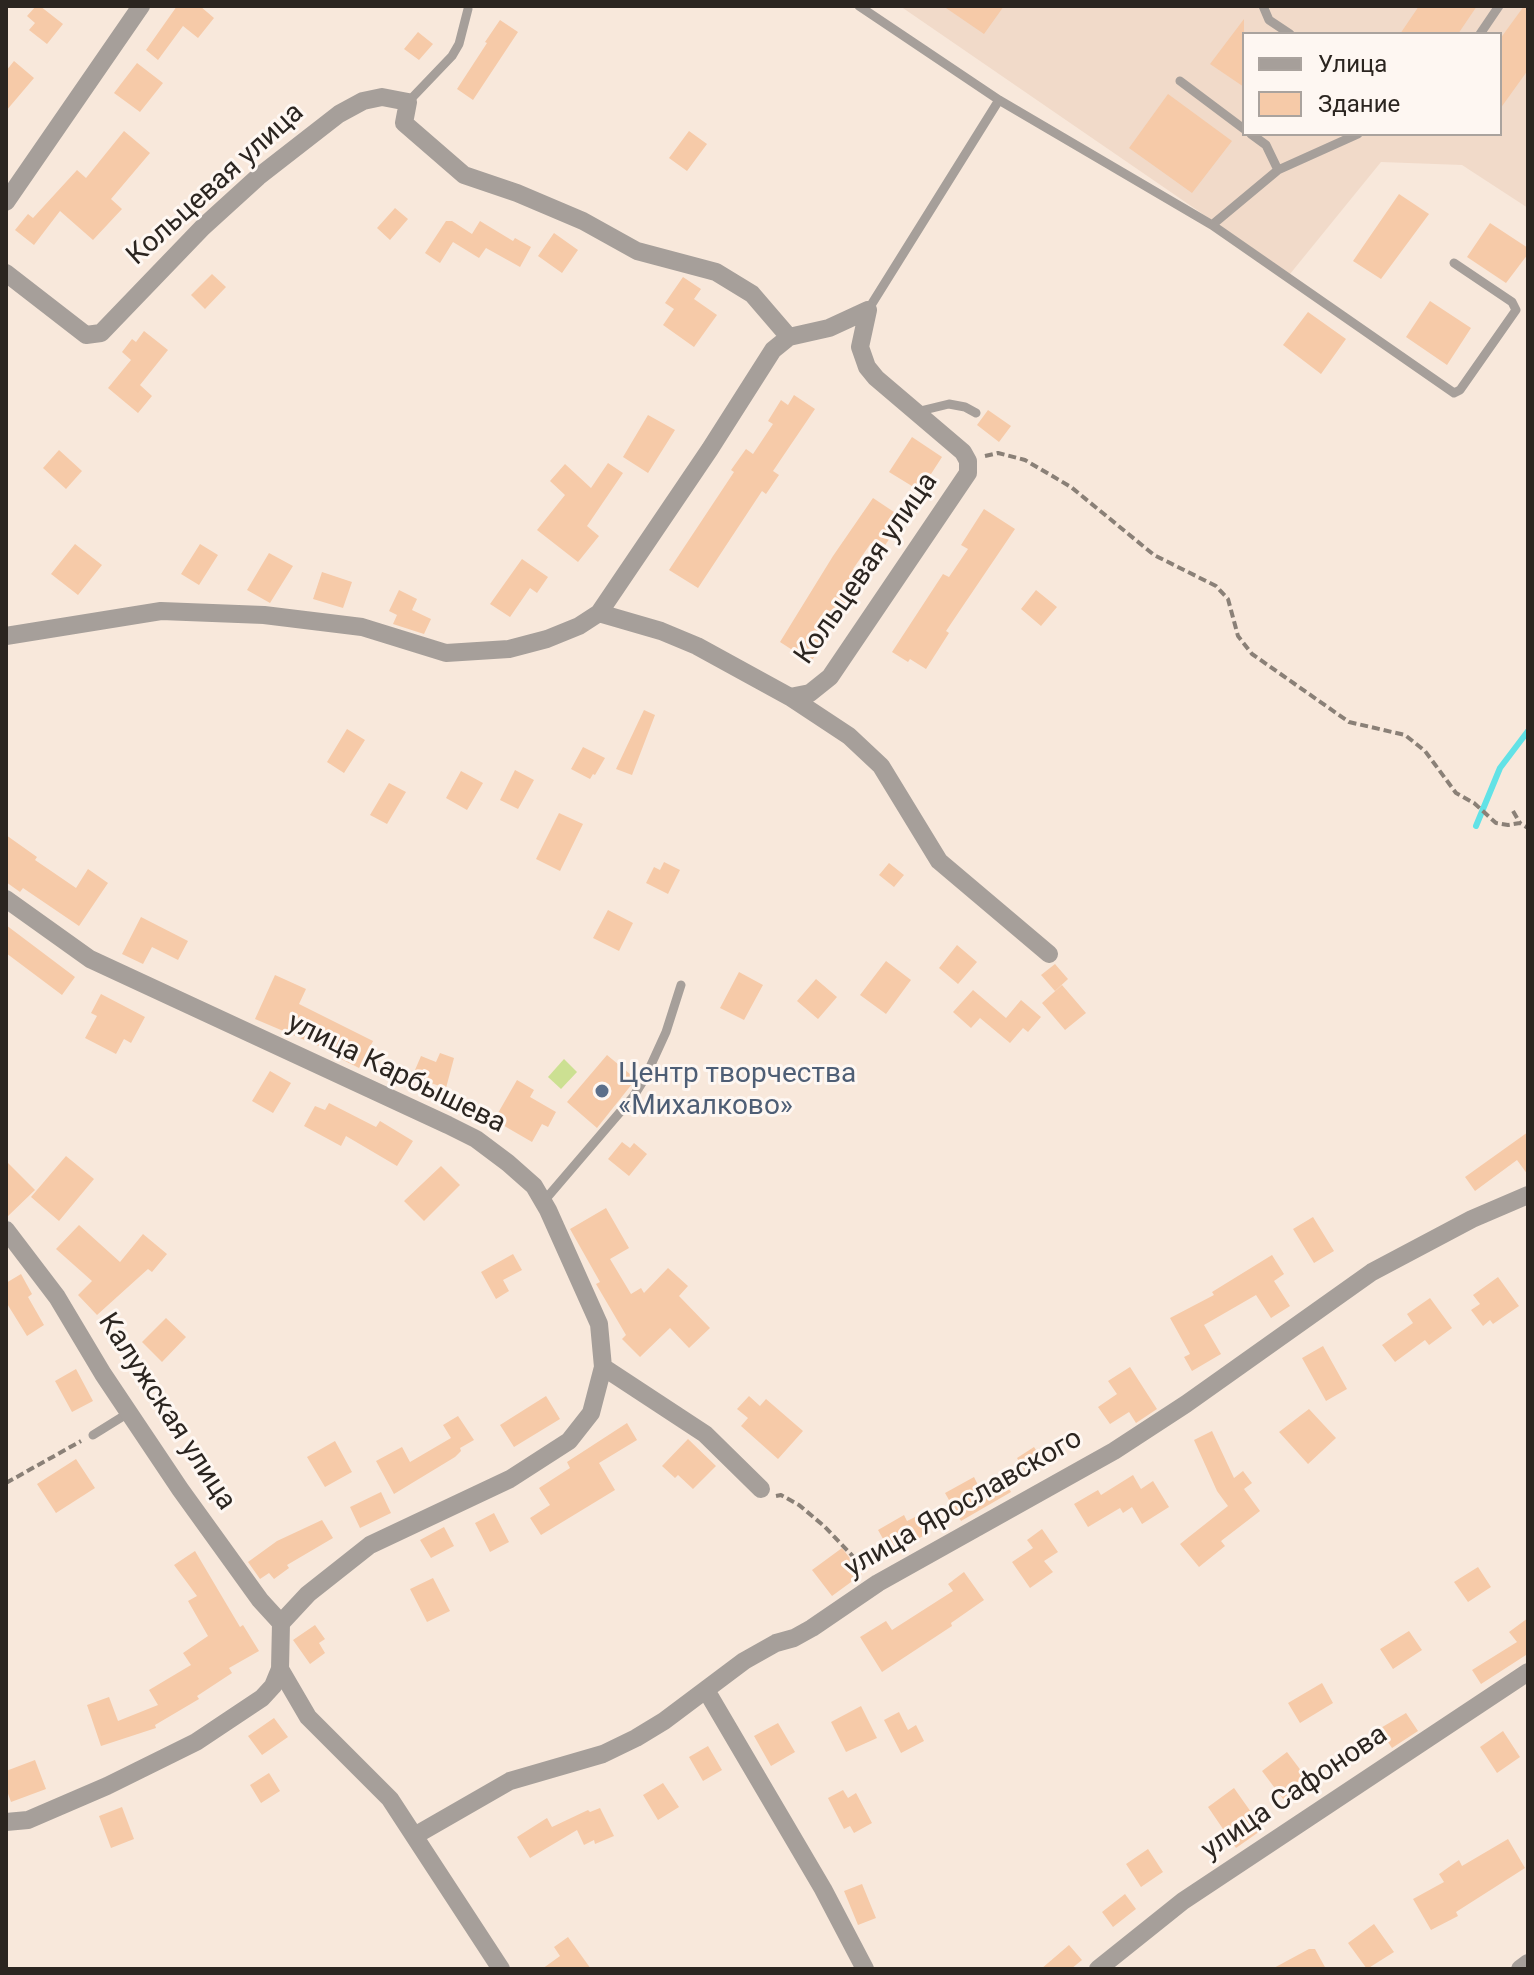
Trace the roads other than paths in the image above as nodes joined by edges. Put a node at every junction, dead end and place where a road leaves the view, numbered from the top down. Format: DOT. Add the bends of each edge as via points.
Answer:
graph roads {
  1 [pos="141,6"];
  2 [pos="859,6"];
  3 [pos="1263,6"];
  4 [pos="1499,6"];
  5 [pos="468,9"];
  6 [pos="1287,32"];
  7 [pos="1481,32"];
  8 [pos="1180,81"];
  9 [pos="999,100"];
  10 [pos="408,102"];
  11 [pos="1242,128"];
  12 [pos="1254,136"];
  13 [pos="1354,136"];
  14 [pos="1278,170"];
  15 [pos="6,202"];
  16 [pos="1212,225"];
  17 [pos="1454,263"];
  18 [pos="6,273"];
  19 [pos="868,310"];
  20 [pos="789,337"];
  21 [pos="916,412"];
  22 [pos="976,413"];
  23 [pos="599,613"];
  24 [pos="6,636"];
  25 [pos="790,697"];
  26 [pos="6,899"];
  27 [pos="1049,954"];
  28 [pos="681,985"];
  29 [pos="1528,1195"];
  30 [pos="544,1201"];
  31 [pos="6,1230"];
  32 [pos="603,1367"];
  33 [pos="130,1412"];
  34 [pos="93,1435"];
  35 [pos="761,1489"];
  36 [pos="281,1623"];
  37 [pos="280,1669"];
  38 [pos="1528,1672"];
  39 [pos="706,1690"];
  40 [pos="6,1822"];
  41 [pos="416,1835"];
  42 [pos="1528,1963"];
  43 [pos="501,1969"];
  44 [pos="865,1969"];
  45 [pos="1098,1969"];
  46 [pos="1520,1969"];
  1 -- 15 [label="street"];
  2 -- 9 [label="lane"];
  3 -- 6 [label="lane" via="1269,20"];
  4 -- 7 [label="lane"];
  5 -- 10 [label="lane" via="456,50"];
  8 -- 11 [label="lane"];
  9 -- 16 [label="lane"];
  9 -- 19 [label="lane"];
  10 -- 18 [label="street, Кольцевая улица" via="382,97 363,101 315,131 203,227 96,335 86,335"];
  10 -- 20 [label="street" via="404,123 464,175 583,221 637,251 716,272 752,294"];
  12 -- 14 [label="lane" via="1266,145"];
  13 -- 14 [label="lane"];
  14 -- 16 [label="lane"];
  16 -- 17 [label="lane" via="1455,393 1516,310"];
  19 -- 20 [label="street" via="829,328"];
  19 -- 21 [label="street, Кольцевая улица" via="860,340 863,360"];
  20 -- 23 [label="street" via="769,355"];
  21 -- 22 [label="lane" via="949,404"];
  21 -- 25 [label="street, Кольцевая улица" via="959,448 968,461 967,476 830,677 815,691"];
  23 -- 24 [label="street" via="531,644 446,653 362,627 191,612 161,611"];
  23 -- 25 [label="street, Кольцевая улица" via="697,646"];
  25 -- 27 [label="street, Кольцевая улица" via="868,751 939,861"];
  26 -- 30 [label="street, улица Карбышева" via="90,959 476,1139 524,1175"];
  28 -- 30 [label="lane" via="666,1032 633,1097"];
  29 -- 39 [label="street, улица Ярославского" via="1372,1272 1114,1451 878,1583 812,1628 744,1661"];
  30 -- 32 [label="street, улица Карбышева" via="599,1324"];
  31 -- 33 [label="street, Калужская улица" via="57,1297"];
  32 -- 35 [label="street" via="705,1434"];
  32 -- 36 [label="street, улица Карбышева" via="591,1413 569,1441 510,1479 370,1545 320,1583"];
  33 -- 34 [label="lane"];
  33 -- 36 [label="street, Калужская улица" via="234,1566"];
  36 -- 37 [label="street"];
  37 -- 40 [label="street" via="262,1698 196,1742 28,1820"];
  37 -- 41 [label="street" via="308,1717 390,1799"];
  38 -- 45 [label="street, улица Сафонова" via="1183,1901"];
  39 -- 41 [label="street, улица Ярославского" via="636,1738 603,1754 510,1781"];
  39 -- 44 [label="street"];
  41 -- 43 [label="street"];
  42 -- 46 [label="street"];
}
